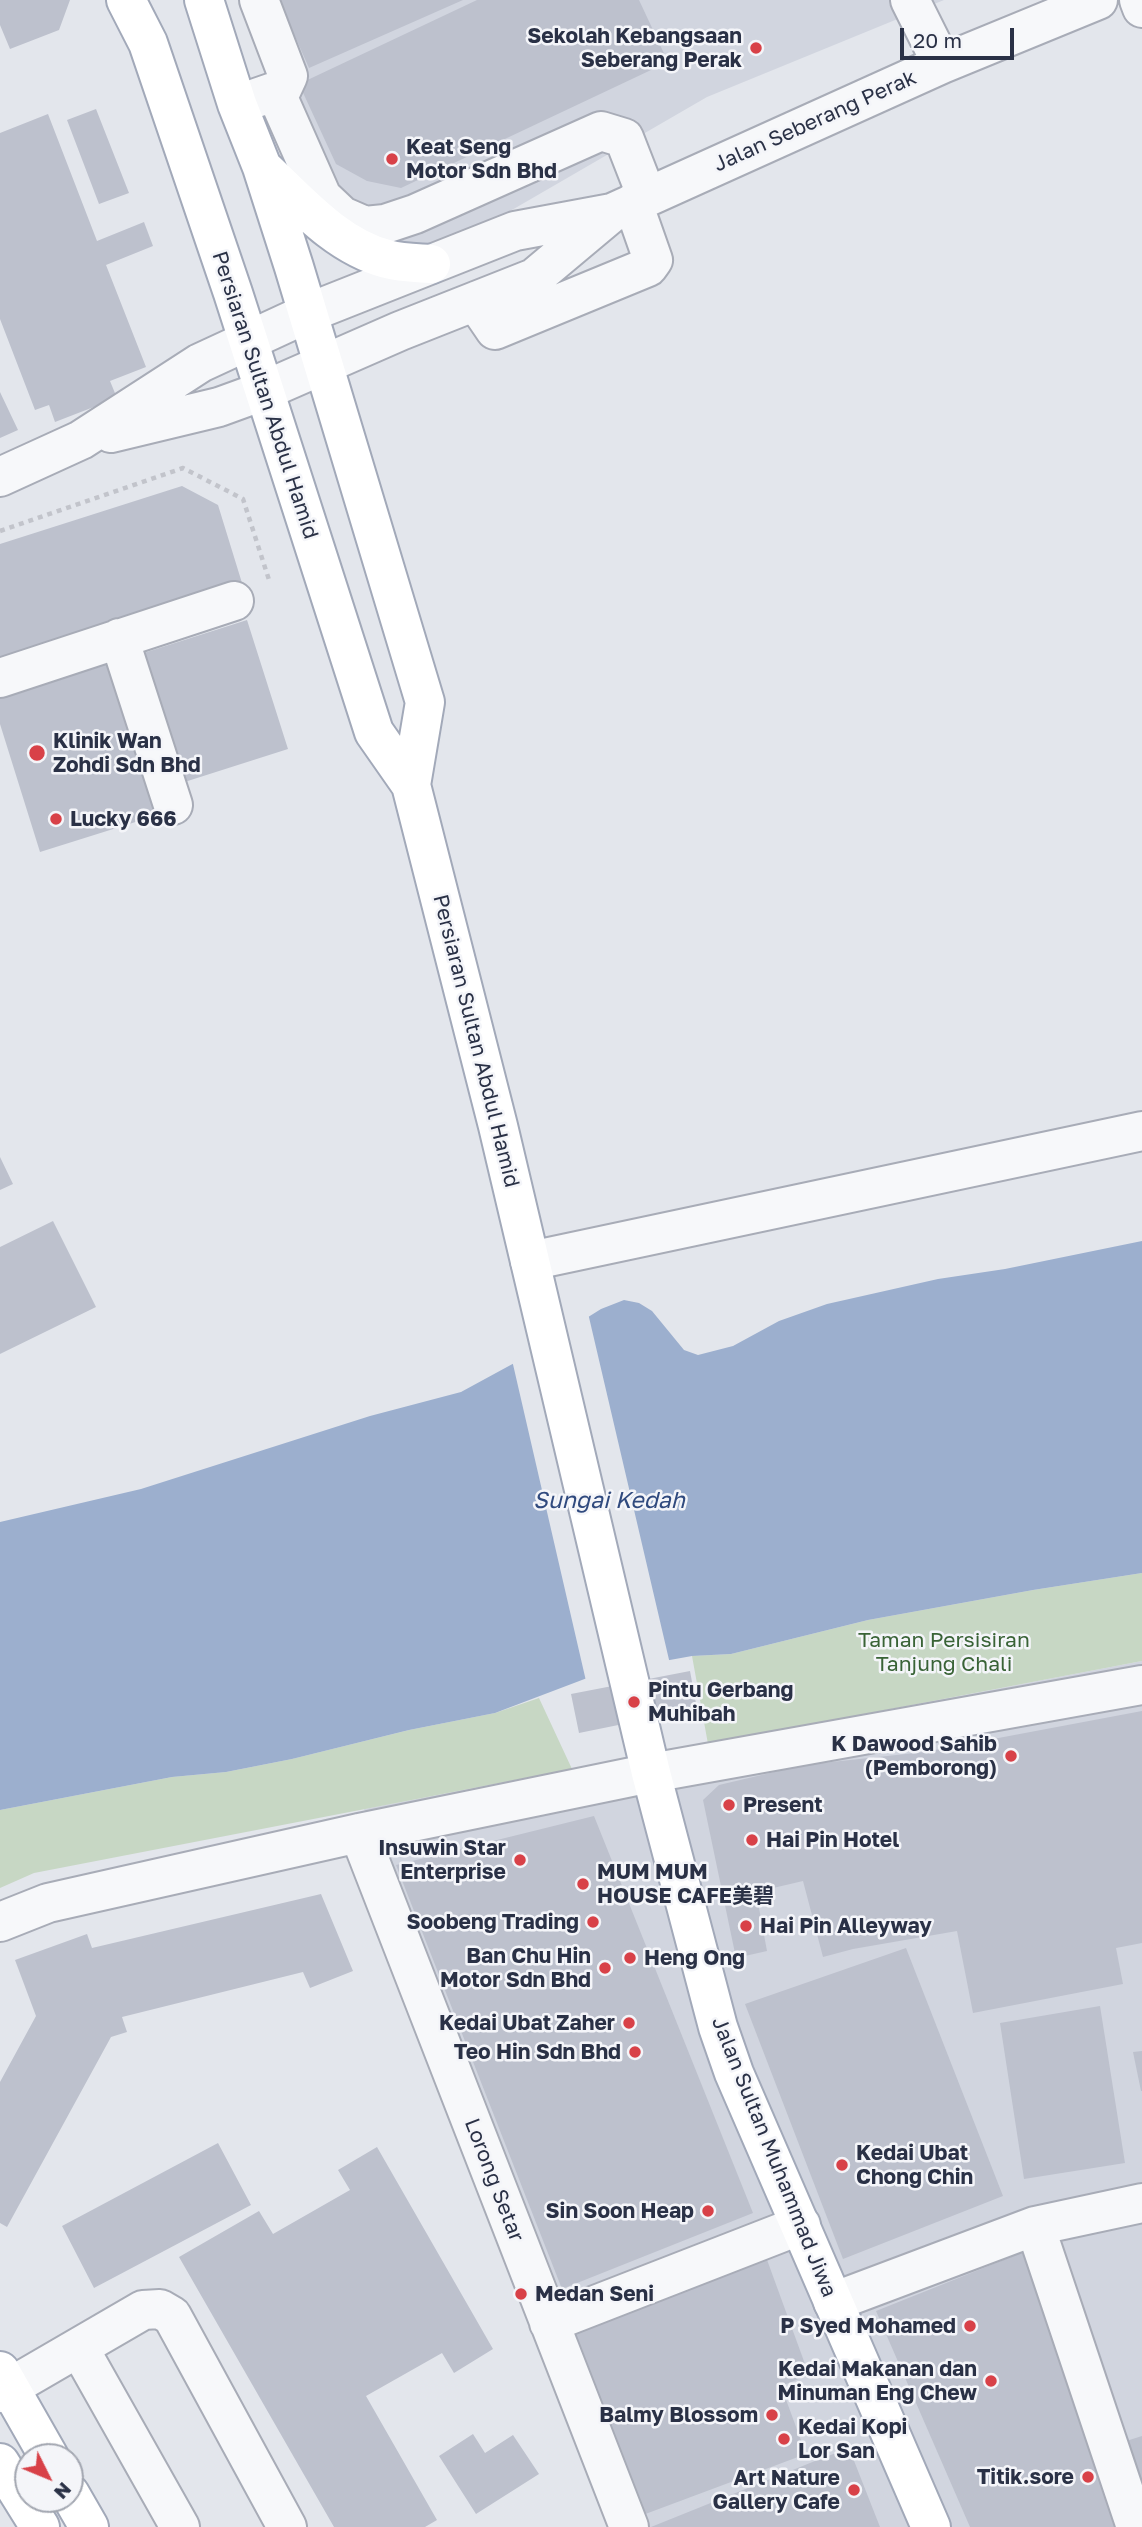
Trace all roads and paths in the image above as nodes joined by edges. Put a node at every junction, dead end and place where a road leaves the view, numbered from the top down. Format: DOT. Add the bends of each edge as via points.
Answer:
graph roads {
  1 [pos="126,0"];
  2 [pos="204,0"];
  3 [pos="259,0"];
  4 [pos="910,0"];
  5 [pos="1098,0"];
  6 [pos="1139,0"];
  7 [pos="1142,8"];
  8 [pos="942,64"];
  9 [pos="276,93"];
  10 [pos="237,104"];
  11 [pos="262,167"];
  12 [pos="631,204"];
  13 [pos="431,264"];
  14 [pos="478,300"];
  15 [pos="308,313"];
  16 [pos="247,340"];
  17 [pos="324,365"];
  18 [pos="263,391"];
  19 [pos="81,440"];
  20 [pos="0,477"];
  21 [pos="0,531"];
  22 [pos="234,601"];
  23 [pos="119,638"];
  24 [pos="0,678"];
  25 [pos="411,785"];
  26 [pos="173,805"];
  27 [pos="1142,1131"];
  28 [pos="530,1261"];
  29 [pos="1142,1685"];
  30 [pos="642,1734"];
  31 [pos="651,1773"];
  32 [pos="359,1833"];
  33 [pos="0,1922"];
  34 [pos="1142,2203"];
  35 [pos="801,2225"];
  36 [pos="1035,2226"];
  37 [pos="833,2302"];
  38 [pos="549,2323"];
  39 [pos="79,2348"];
  40 [pos="3,2384"];
  41 [pos="40,2443"];
  42 [pos="0,2463"];
  43 [pos="40,2527"];
  44 [pos="180,2527"];
  45 [pos="286,2527"];
  46 [pos="629,2527"];
  47 [pos="932,2527"];
  48 [pos="1136,2527"];
  1 -- 16 [label="main road, Persiaran Sultan Abdul Hamid" via="148,43"];
  2 -- 10 [label="main road, Persiaran Sultan Abdul Hamid"];
  3 -- 9 [label="street" via="288,76"];
  4 -- 8 [label="street"];
  5 -- 8 [label="street, Jalan Seberang Perak"];
  6 -- 7 [label="street"];
  8 -- 12 [label="street, Jalan Seberang Perak"];
  9 -- 10 [label="street"];
  9 -- 12 [label="street" via="322,197 342,216 365,226 415,214 601,131 624,138"];
  10 -- 11 [label="main road, Persiaran Sultan Abdul Hamid"];
  11 -- 13 [label="main road" via="356,248 388,260"];
  11 -- 15 [label="main road, Persiaran Sultan Abdul Hamid"];
  12 -- 13 [label="street, Jalan Seberang Perak" via="515,231"];
  12 -- 14 [label="street, Jalan Seberang Perak" via="534,278"];
  12 -- 14 [label="street" via="653,260 648,267 495,330"];
  13 -- 15 [label="street, Jalan Seberang Perak"];
  14 -- 17 [label="street, Jalan Seberang Perak"];
  15 -- 16 [label="street, Jalan Seberang Perak"];
  15 -- 17 [label="main road, Persiaran Sultan Abdul Hamid"];
  16 -- 18 [label="main road, Persiaran Sultan Abdul Hamid"];
  16 -- 19 [label="street, Jalan Seberang Perak" via="200,363"];
  17 -- 18 [label="street, Jalan Seberang Perak"];
  17 -- 25 [label="main road, Persiaran Sultan Abdul Hamid" via="425,702"];
  18 -- 19 [label="street, Jalan Seberang Perak" via="219,407"];
  18 -- 25 [label="main road, Persiaran Sultan Abdul Hamid" via="374,732"];
  19 -- 20 [label="street"];
  21 -- 22 [label="path" via="183,468 243,499 272,588"];
  22 -- 23 [label="street"];
  23 -- 24 [label="street"];
  23 -- 26 [label="street"];
  25 -- 28 [label="main road, Persiaran Sultan Abdul Hamid"];
  27 -- 28 [label="street"];
  28 -- 30 [label="main road, Persiaran Sultan Abdul Hamid"];
  29 -- 31 [label="street"];
  30 -- 31 [label="main road, Jalan Sultan Muhammad Jiwa"];
  31 -- 32 [label="street"];
  31 -- 35 [label="main road, Jalan Sultan Muhammad Jiwa" via="718,2027"];
  32 -- 33 [label="street" via="48,1903"];
  32 -- 38 [label="street, Lorong Setar"];
  34 -- 36 [label="street"];
  35 -- 37 [label="main road, Jalan Sultan Muhammad Jiwa"];
  35 -- 38 [label="street"];
  36 -- 37 [label="street"];
  36 -- 48 [label="street"];
  37 -- 47 [label="main road, Jalan Sultan Muhammad Jiwa"];
  38 -- 46 [label="street, Lorong Setar"];
  39 -- 40 [label="street"];
  39 -- 44 [label="street"];
  39 -- 45 [label="street" via="143,2310 160,2309 173,2316"];
  40 -- 41 [label="main road"];
  42 -- 43 [label="main road"];
}
